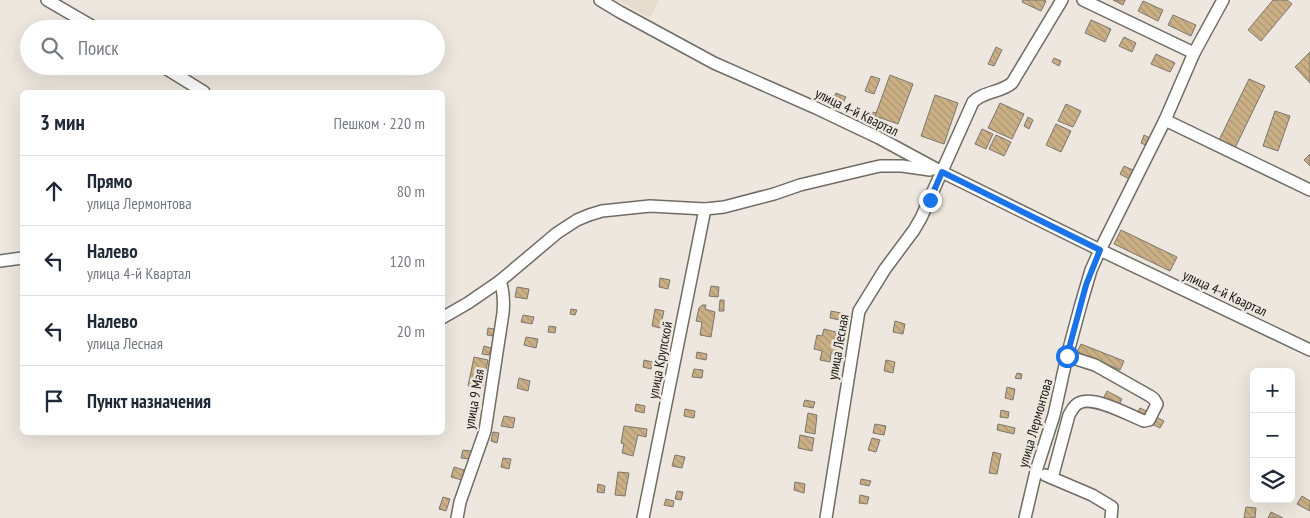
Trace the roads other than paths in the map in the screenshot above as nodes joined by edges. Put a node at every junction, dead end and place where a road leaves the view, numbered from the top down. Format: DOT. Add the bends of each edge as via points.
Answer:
graph roads {
  1 [pos="47,0"];
  2 [pos="601,0"];
  3 [pos="1062,0"];
  4 [pos="1082,0"];
  5 [pos="1223,0"];
  6 [pos="81,20"];
  7 [pos="1194,53"];
  8 [pos="177,75"];
  9 [pos="201,90"];
  10 [pos="1165,120"];
  11 [pos="942,172"];
  12 [pos="1310,190"];
  13 [pos="706,209"];
  14 [pos="1100,250"];
  15 [pos="20,258"];
  16 [pos="0,261"];
  17 [pos="500,281"];
  18 [pos="445,316"];
  19 [pos="1310,350"];
  20 [pos="1067,356"];
  21 [pos="1036,471"];
  22 [pos="1052,478"];
  23 [pos="457,518"];
  24 [pos="643,518"];
  25 [pos="826,518"];
  26 [pos="1025,518"];
  27 [pos="1111,518"];
  1 -- 6 [label="street"];
  2 -- 11 [label="street, улица 4-й Квартал" via="714,63 879,138"];
  3 -- 11 [label="street, улица Лесная" via="1012,83 973,102"];
  4 -- 7 [label="street"];
  5 -- 7 [label="street"];
  7 -- 10 [label="street"];
  8 -- 9 [label="street"];
  10 -- 12 [label="street"];
  10 -- 14 [label="street"];
  11 -- 13 [label="street" via="880,166"];
  11 -- 14 [label="street, улица 4-й Квартал"];
  11 -- 25 [label="street, улица Лесная" via="914,230 859,311"];
  13 -- 17 [label="street" via="650,206 589,215 557,233"];
  13 -- 24 [label="street, улица Крупской"];
  14 -- 19 [label="street, улица 4-й Квартал"];
  14 -- 20 [label="street, улица Лермонтова" via="1086,285"];
  15 -- 16 [label="street"];
  17 -- 18 [label="street"];
  17 -- 23 [label="street, улица 9 Мая" via="503,314 485,431"];
  20 -- 21 [label="street, улица Лермонтова" via="1050,431"];
  20 -- 22 [label="street" via="1102,368 1150,396 1157,404 1149,420 1144,421 1093,401 1077,404 1070,415"];
  21 -- 22 [label="street"];
  21 -- 26 [label="street, улица Лермонтова"];
  22 -- 27 [label="street" via="1112,507"];
}
